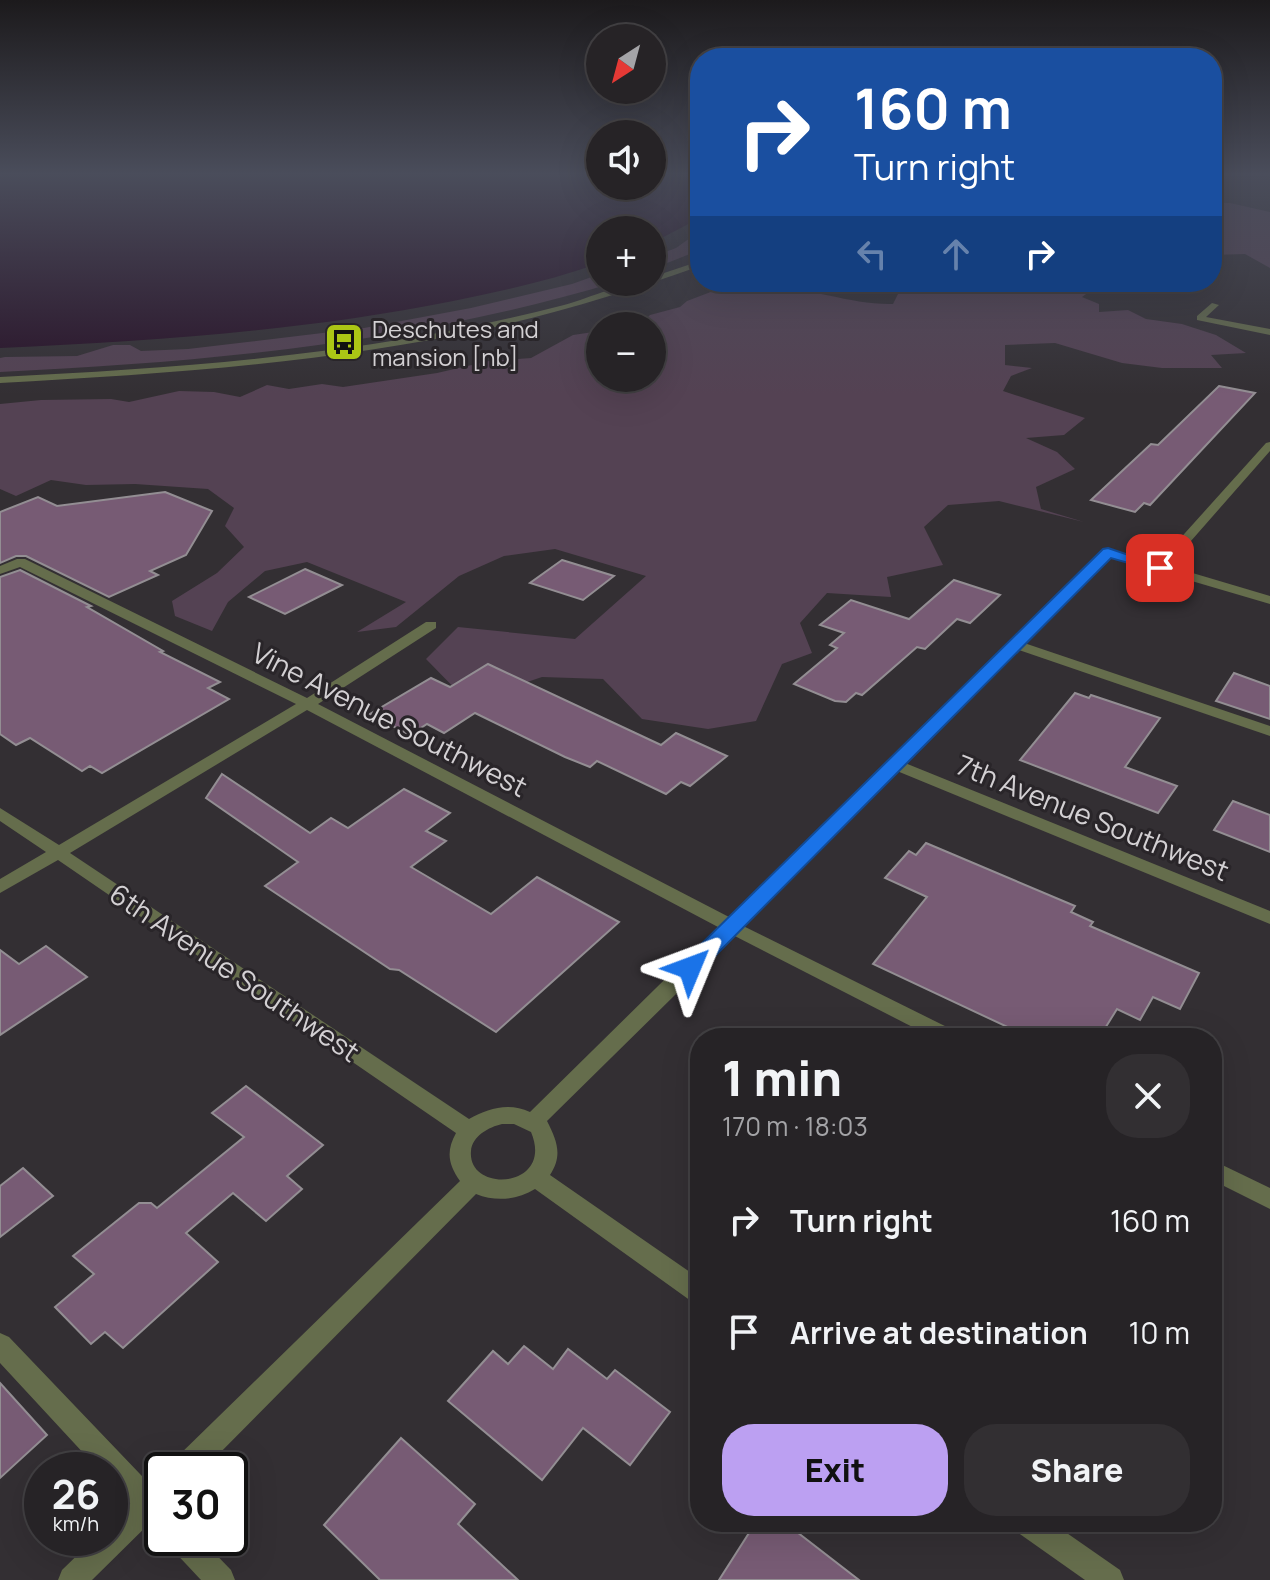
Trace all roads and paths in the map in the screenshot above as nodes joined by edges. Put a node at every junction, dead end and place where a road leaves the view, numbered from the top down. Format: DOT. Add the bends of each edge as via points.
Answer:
graph roads {
  1 [pos="690,267"];
  2 [pos="666,275"];
  3 [pos="601,296"];
  4 [pos="1215,305"];
  5 [pos="1270,332"];
  6 [pos="0,380"];
  7 [pos="1270,445"];
  8 [pos="1160,568"];
  9 [pos="0,570"];
  10 [pos="1270,600"];
  11 [pos="431,625"];
  12 [pos="1015,644"];
  13 [pos="307,704"];
  14 [pos="1270,731"];
  15 [pos="896,765"];
  16 [pos="0,813"];
  17 [pos="58,853"];
  18 [pos="0,887"];
  19 [pos="1270,918"];
  20 [pos="733,927"];
  21 [pos="932,1028"];
  22 [pos="533,1122"];
  23 [pos="470,1131"];
  24 [pos="1222,1174"];
  25 [pos="536,1177"];
  26 [pos="473,1182"];
  27 [pos="1270,1199"];
  28 [pos="690,1286"];
  29 [pos="0,1345"];
  30 [pos="202,1452"];
  31 [pos="144,1490"];
  32 [pos="144,1516"];
  33 [pos="1041,1532"];
  34 [pos="198,1556"];
  35 [pos="72,1580"];
  36 [pos="221,1580"];
  37 [pos="1110,1580"];
  1 -- 2 [label="street"];
  3 -- 6 [label="street" via="498,322 314,354 163,371"];
  4 -- 5 [label="street" via="1200,318"];
  7 -- 8 [label="street"];
  8 -- 10 [label="street"];
  8 -- 12 [label="street" via="1108,552"];
  9 -- 13 [label="street, Vine Avenue Southwest" via="21,562"];
  11 -- 13 [label="street"];
  12 -- 14 [label="street"];
  12 -- 15 [label="street"];
  13 -- 17 [label="street"];
  13 -- 20 [label="street, Vine Avenue Southwest"];
  15 -- 19 [label="street, 7th Avenue Southwest"];
  15 -- 20 [label="street"];
  16 -- 17 [label="street, 6th Avenue Southwest"];
  17 -- 18 [label="street"];
  17 -- 23 [label="street, 6th Avenue Southwest"];
  20 -- 21 [label="street, Vine Avenue Southwest"];
  20 -- 22 [label="street"];
  22 -- 23 [label="street" via="502,1115"];
  22 -- 25 [label="street" via="547,1136 549,1148"];
  23 -- 26 [label="street" via="459,1159"];
  24 -- 27 [label="street"];
  25 -- 26 [label="street" via="501,1190"];
  25 -- 28 [label="street"];
  26 -- 30 [label="street"];
  29 -- 31 [label="street"];
  32 -- 35 [label="street"];
  33 -- 37 [label="street"];
  34 -- 36 [label="street"];
}
